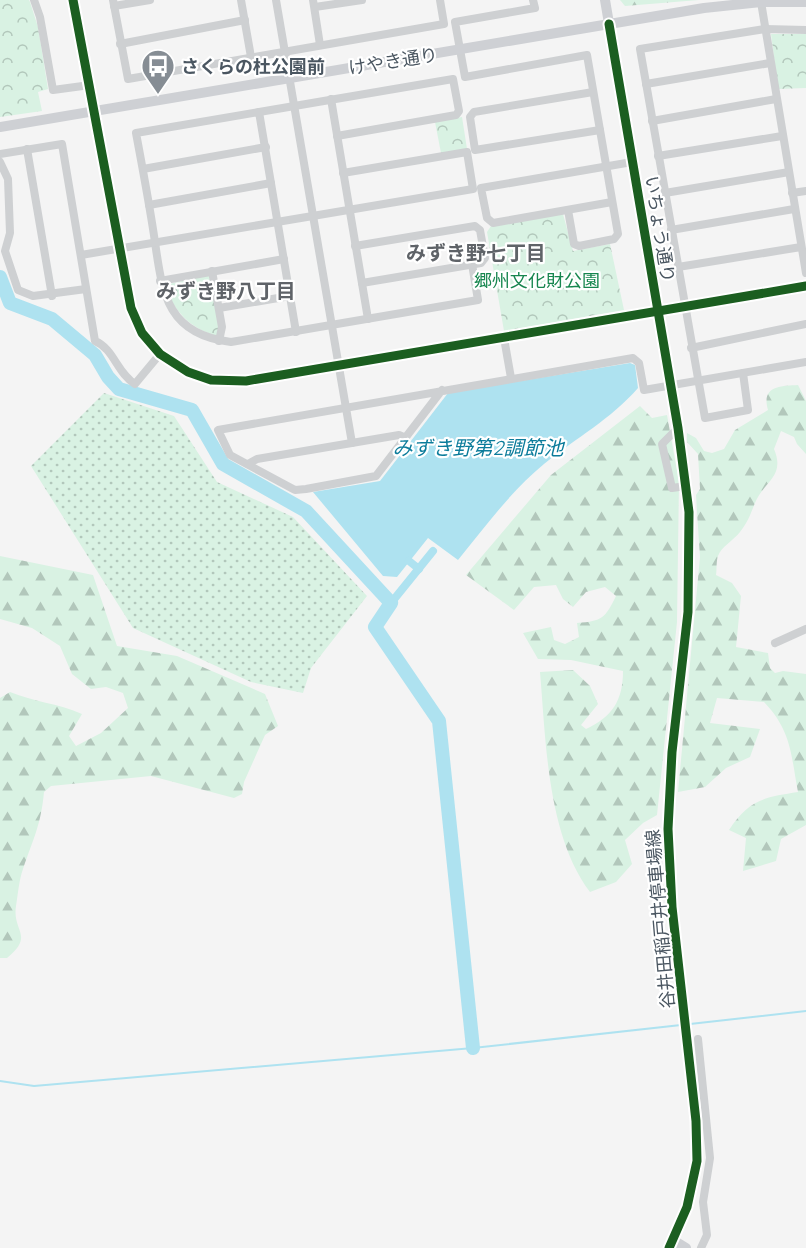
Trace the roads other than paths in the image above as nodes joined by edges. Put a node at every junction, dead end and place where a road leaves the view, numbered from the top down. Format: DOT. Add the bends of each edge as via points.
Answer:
graph roads {
  1 [pos="34,0"];
  2 [pos="73,0"];
  3 [pos="150,0"];
  4 [pos="241,0"];
  5 [pos="276,0"];
  6 [pos="362,0"];
  7 [pos="440,0"];
  8 [pos="533,0"];
  9 [pos="605,0"];
  10 [pos="768,1"];
  11 [pos="806,2"];
  12 [pos="114,3"];
  13 [pos="314,4"];
  14 [pos="245,20"];
  15 [pos="609,24"];
  16 [pos="765,29"];
  17 [pos="806,30"];
  18 [pos="120,44"];
  19 [pos="320,45"];
  20 [pos="459,50"];
  21 [pos="285,51"];
  22 [pos="251,57"];
  23 [pos="770,63"];
  24 [pos="290,78"];
  25 [pos="646,84"];
  26 [pos="90,85"];
  27 [pos="593,92"];
  28 [pos="331,99"];
  29 [pos="776,99"];
  30 [pos="294,105"];
  31 [pos="94,111"];
  32 [pos="259,111"];
  33 [pos="652,121"];
  34 [pos="0,127"];
  35 [pos="600,130"];
  36 [pos="337,136"];
  37 [pos="782,136"];
  38 [pos="266,147"];
  39 [pos="27,149"];
  40 [pos="0,154"];
  41 [pos="658,156"];
  42 [pos="0,162"];
  43 [pos="632,162"];
  44 [pos="606,166"];
  45 [pos="143,169"];
  46 [pos="789,172"];
  47 [pos="343,173"];
  48 [pos="271,183"];
  49 [pos="806,191"];
  50 [pos="665,193"];
  51 [pos="792,193"];
  52 [pos="612,202"];
  53 [pos="149,205"];
  54 [pos="794,209"];
  55 [pos="349,210"];
  56 [pos="568,210"];
  57 [pos="313,215"];
  58 [pos="278,222"];
  59 [pos="671,230"];
  60 [pos="155,241"];
  61 [pos="355,246"];
  62 [pos="801,247"];
  63 [pos="118,248"];
  64 [pos="81,255"];
  65 [pos="284,259"];
  66 [pos="472,264"];
  67 [pos="678,267"];
  68 [pos="212,271"];
  69 [pos="806,273"];
  70 [pos="160,281"];
  71 [pos="362,283"];
  72 [pos="806,286"];
  73 [pos="86,289"];
  74 [pos="52,296"];
  75 [pos="290,296"];
  76 [pos="685,307"];
  77 [pos="219,308"];
  78 [pos="657,312"];
  79 [pos="368,319"];
  80 [pos="806,324"];
  81 [pos="332,326"];
  82 [pos="296,332"];
  83 [pos="504,338"];
  84 [pos="219,340"];
  85 [pos="691,348"];
  86 [pos="160,354"];
  87 [pos="806,362"];
  88 [pos="339,365"];
  89 [pos="743,373"];
  90 [pos="511,378"];
  91 [pos="697,381"];
  92 [pos="670,385"];
  93 [pos="442,390"];
  94 [pos="345,406"];
  95 [pos="679,434"];
  96 [pos="406,438"];
  97 [pos="352,443"];
  98 [pos="248,465"];
  99 [pos="687,486"];
  100 [pos="806,629"];
  101 [pos="775,643"];
  102 [pos="698,1039"];
  103 [pos="671,1244"];
  104 [pos="686,1248"];
  105 [pos="701,1248"];
  1 -- 26 [label="street" via="53,90"];
  2 -- 26 [label="main road"];
  3 -- 12 [label="street"];
  4 -- 14 [label="street"];
  5 -- 21 [label="street"];
  6 -- 13 [label="street"];
  7 -- 19 [label="street" via="444,24"];
  8 -- 20 [label="street" via="535,8 455,22"];
  9 -- 15 [label="main road, いちょう通り"];
  10 -- 11 [label="main road, けやき通り"];
  10 -- 15 [label="main road, けやき通り"];
  10 -- 16 [label="street"];
  12 -- 18 [label="street"];
  13 -- 19 [label="street"];
  14 -- 18 [label="street"];
  14 -- 22 [label="street"];
  15 -- 20 [label="main road, けやき通り"];
  15 -- 43 [label="main road, いちょう通り"];
  16 -- 17 [label="street"];
  16 -- 23 [label="street"];
  16 -- 25 [label="street" via="640,49"];
  18 -- 22 [label="street" via="128,79"];
  19 -- 21 [label="street"];
  20 -- 24 [label="main road, けやき通り"];
  20 -- 27 [label="street" via="465,77 587,55"];
  21 -- 22 [label="street"];
  21 -- 24 [label="street"];
  23 -- 25 [label="street"];
  23 -- 29 [label="street"];
  24 -- 30 [label="street"];
  24 -- 31 [label="main road, けやき通り"];
  25 -- 33 [label="street"];
  26 -- 31 [label="main road"];
  27 -- 35 [label="street"];
  27 -- 35 [label="street" via="474,112 470,117 475,150"];
  28 -- 30 [label="street"];
  28 -- 36 [label="street"];
  28 -- 36 [label="street" via="453,79 459,111 456,115"];
  29 -- 33 [label="street"];
  29 -- 37 [label="street"];
  30 -- 32 [label="street"];
  30 -- 57 [label="street"];
  31 -- 34 [label="main road, けやき通り"];
  31 -- 63 [label="main road"];
  32 -- 38 [label="street"];
  32 -- 45 [label="street" via="136,133"];
  33 -- 41 [label="street"];
  35 -- 44 [label="street"];
  36 -- 47 [label="street"];
  37 -- 41 [label="street"];
  37 -- 46 [label="street"];
  38 -- 45 [label="street"];
  38 -- 48 [label="street"];
  39 -- 40 [label="street"];
  39 -- 64 [label="street" via="62,144"];
  39 -- 74 [label="street"];
  41 -- 50 [label="street"];
  42 -- 74 [label="street" via="8,179 10,233 5,251 18,290 33,296"];
  43 -- 44 [label="street"];
  43 -- 78 [label="main road, いちょう通り"];
  44 -- 52 [label="street"];
  44 -- 56 [label="street" via="481,188 490,222"];
  45 -- 53 [label="street"];
  46 -- 50 [label="street"];
  46 -- 51 [label="street"];
  47 -- 55 [label="street"];
  47 -- 55 [label="street" via="467,152 473,189"];
  48 -- 53 [label="street"];
  48 -- 58 [label="street"];
  49 -- 51 [label="street"];
  50 -- 59 [label="street"];
  51 -- 54 [label="street"];
  52 -- 56 [label="street"];
  52 -- 56 [label="street" via="618,234 614,239 579,246 574,244"];
  53 -- 60 [label="street"];
  54 -- 59 [label="street"];
  54 -- 62 [label="street"];
  55 -- 57 [label="street"];
  55 -- 61 [label="street"];
  57 -- 58 [label="street"];
  57 -- 81 [label="street"];
  58 -- 60 [label="street"];
  58 -- 65 [label="street"];
  59 -- 67 [label="street"];
  60 -- 63 [label="street"];
  60 -- 70 [label="street"];
  61 -- 66 [label="street" via="475,226 480,230 485,258"];
  61 -- 71 [label="street"];
  62 -- 67 [label="street"];
  62 -- 69 [label="street"];
  63 -- 64 [label="street"];
  63 -- 86 [label="main road" via="131,308 142,333"];
  64 -- 73 [label="street"];
  65 -- 68 [label="street"];
  65 -- 75 [label="street"];
  66 -- 71 [label="street"];
  66 -- 79 [label="street" via="478,300"];
  67 -- 76 [label="street"];
  68 -- 70 [label="street"];
  68 -- 77 [label="street"];
  70 -- 84 [label="street" via="180,320 194,331"];
  71 -- 79 [label="street"];
  72 -- 76 [label="street"];
  73 -- 74 [label="street"];
  73 -- 86 [label="street" via="95,341 104,345 124,377 135,384"];
  75 -- 77 [label="street"];
  75 -- 82 [label="street"];
  76 -- 78 [label="street"];
  76 -- 85 [label="street"];
  77 -- 84 [label="street"];
  78 -- 83 [label="main road"];
  78 -- 92 [label="main road, いちょう通り"];
  79 -- 81 [label="street"];
  80 -- 85 [label="street"];
  81 -- 82 [label="street"];
  81 -- 88 [label="street"];
  82 -- 84 [label="street" via="231,342"];
  83 -- 88 [label="main road"];
  83 -- 90 [label="street"];
  85 -- 91 [label="street"];
  86 -- 88 [label="main road" via="188,372 211,380 246,381"];
  87 -- 89 [label="street"];
  88 -- 94 [label="street"];
  89 -- 91 [label="street"];
  89 -- 91 [label="street" via="748,410 705,418"];
  90 -- 92 [label="street" via="633,358 639,363 644,390"];
  90 -- 93 [label="street"];
  91 -- 92 [label="street"];
  92 -- 95 [label="main road, いちょう通り"];
  93 -- 94 [label="street"];
  93 -- 96 [label="street"];
  94 -- 97 [label="street"];
  94 -- 98 [label="street" via="218,430 230,455"];
  95 -- 99 [label="main road, 谷井田稲戸井停車場線"];
  95 -- 99 [label="street" via="662,444 672,488"];
  96 -- 97 [label="street" via="399,435"];
  96 -- 98 [label="street" via="376,477 318,487 295,490"];
  97 -- 98 [label="street" via="257,459"];
  99 -- 103 [label="main road, 谷井田稲戸井停車場線" via="688,612 672,752 670,878 697,1144 695,1176 687,1207"];
  100 -- 101 [label="street"];
  102 -- 105 [label="street" via="710,1158 703,1202 707,1235"];
  103 -- 104 [label="main road"];
}
